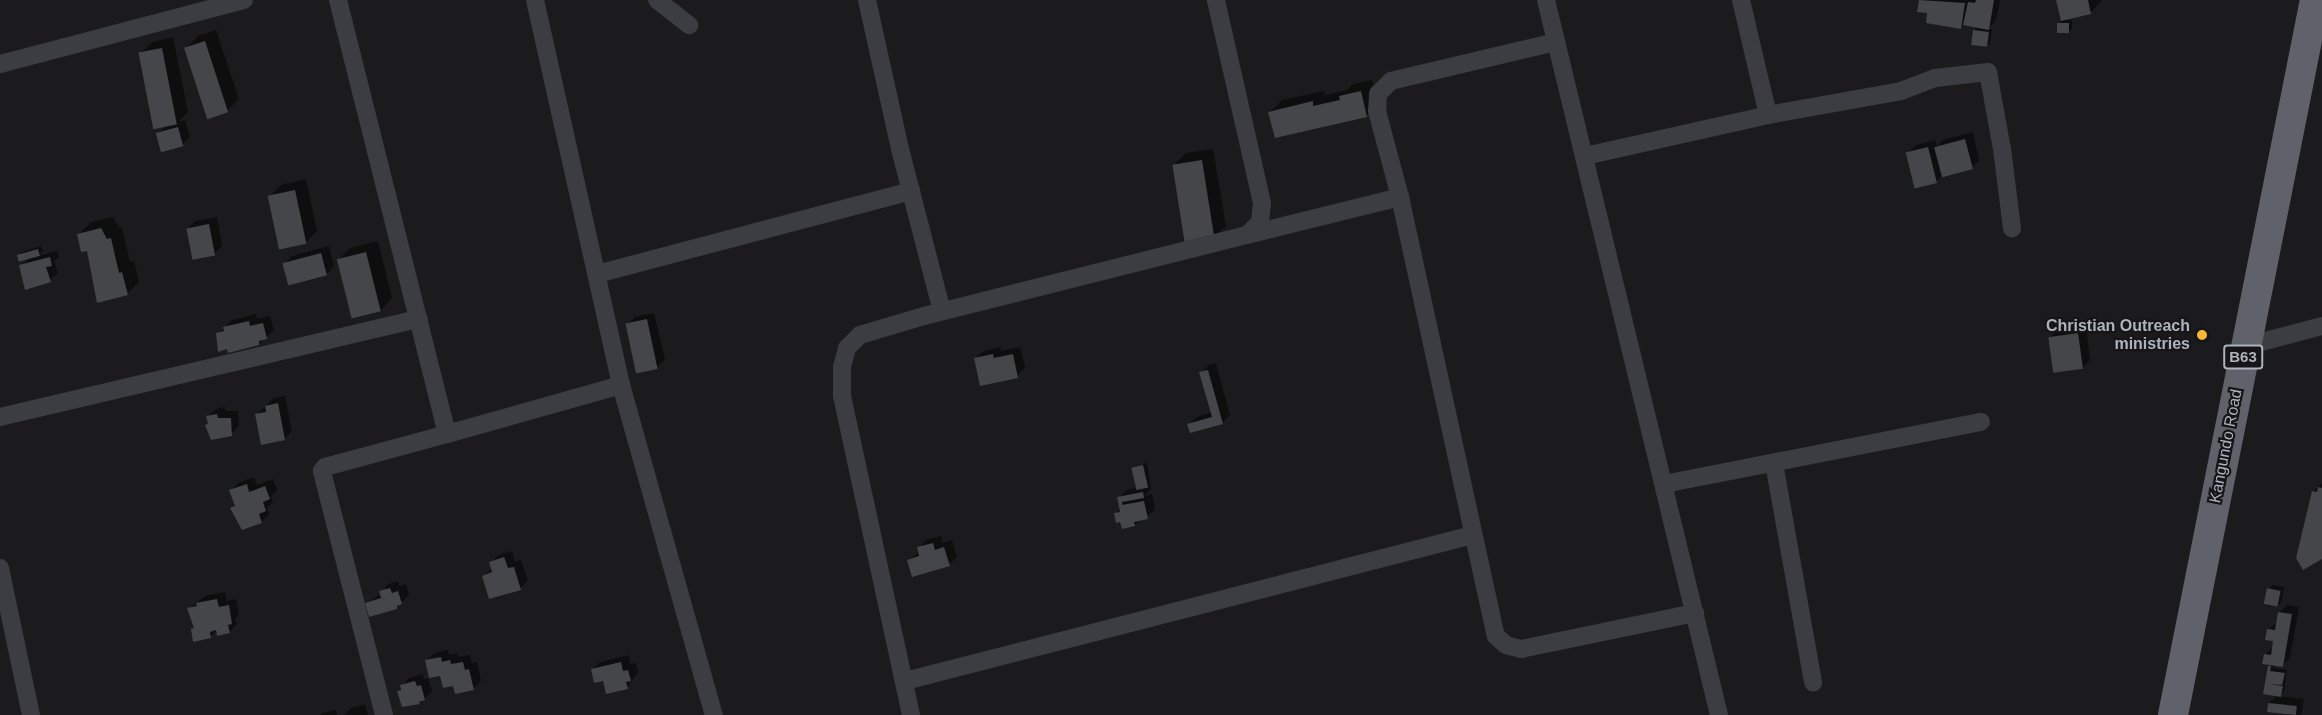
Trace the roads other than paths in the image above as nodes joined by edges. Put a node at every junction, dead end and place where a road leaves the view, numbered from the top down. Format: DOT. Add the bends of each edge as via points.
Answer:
graph roads {
  1 [pos="244,0"];
  2 [pos="338,0"];
  3 [pos="535,0"];
  4 [pos="657,0"];
  5 [pos="867,0"];
  6 [pos="1216,0"];
  7 [pos="1546,0"];
  8 [pos="1741,0"];
  9 [pos="2315,0"];
  10 [pos="689,25"];
  11 [pos="1556,42"];
  12 [pos="0,64"];
  13 [pos="1768,115"];
  14 [pos="1585,156"];
  15 [pos="911,191"];
  16 [pos="1400,198"];
  17 [pos="2012,228"];
  18 [pos="1247,235"];
  19 [pos="597,274"];
  20 [pos="942,311"];
  21 [pos="419,319"];
  22 [pos="2322,326"];
  23 [pos="2246,346"];
  24 [pos="621,385"];
  25 [pos="0,417"];
  26 [pos="1981,422"];
  27 [pos="447,434"];
  28 [pos="1774,463"];
  29 [pos="1664,484"];
  30 [pos="1473,535"];
  31 [pos="0,568"];
  32 [pos="1695,613"];
  33 [pos="905,681"];
  34 [pos="1814,683"];
  35 [pos="31,715"];
  36 [pos="384,715"];
  37 [pos="714,715"];
  38 [pos="911,715"];
  39 [pos="1719,715"];
  40 [pos="2173,715"];
  1 -- 12 [label="street"];
  2 -- 21 [label="street"];
  3 -- 19 [label="street"];
  4 -- 10 [label="street"];
  5 -- 15 [label="street"];
  6 -- 18 [label="street" via="1263,203 1260,222"];
  7 -- 11 [label="street"];
  8 -- 13 [label="street"];
  9 -- 23 [label="highway, Kangundo Road / B63"];
  11 -- 14 [label="street"];
  11 -- 16 [label="street" via="1391,81 1378,94 1377,111"];
  13 -- 14 [label="street"];
  13 -- 17 [label="street" via="1901,92 1935,78 1988,72"];
  14 -- 29 [label="street"];
  15 -- 19 [label="street"];
  15 -- 20 [label="street"];
  16 -- 18 [label="street"];
  16 -- 30 [label="street"];
  18 -- 20 [label="street"];
  19 -- 24 [label="street"];
  20 -- 33 [label="street" via="860,335 848,348 842,367 842,395"];
  21 -- 25 [label="street"];
  21 -- 27 [label="street"];
  22 -- 23 [label="street"];
  23 -- 40 [label="highway, Kangundo Road / B63"];
  24 -- 27 [label="street"];
  24 -- 37 [label="street"];
  26 -- 28 [label="street"];
  27 -- 36 [label="street" via="322,471"];
  28 -- 29 [label="street"];
  28 -- 34 [label="street"];
  29 -- 32 [label="street"];
  30 -- 32 [label="street" via="1496,636 1506,645 1521,649"];
  30 -- 33 [label="street"];
  31 -- 35 [label="street"];
  32 -- 39 [label="street"];
  33 -- 38 [label="street"];
}
